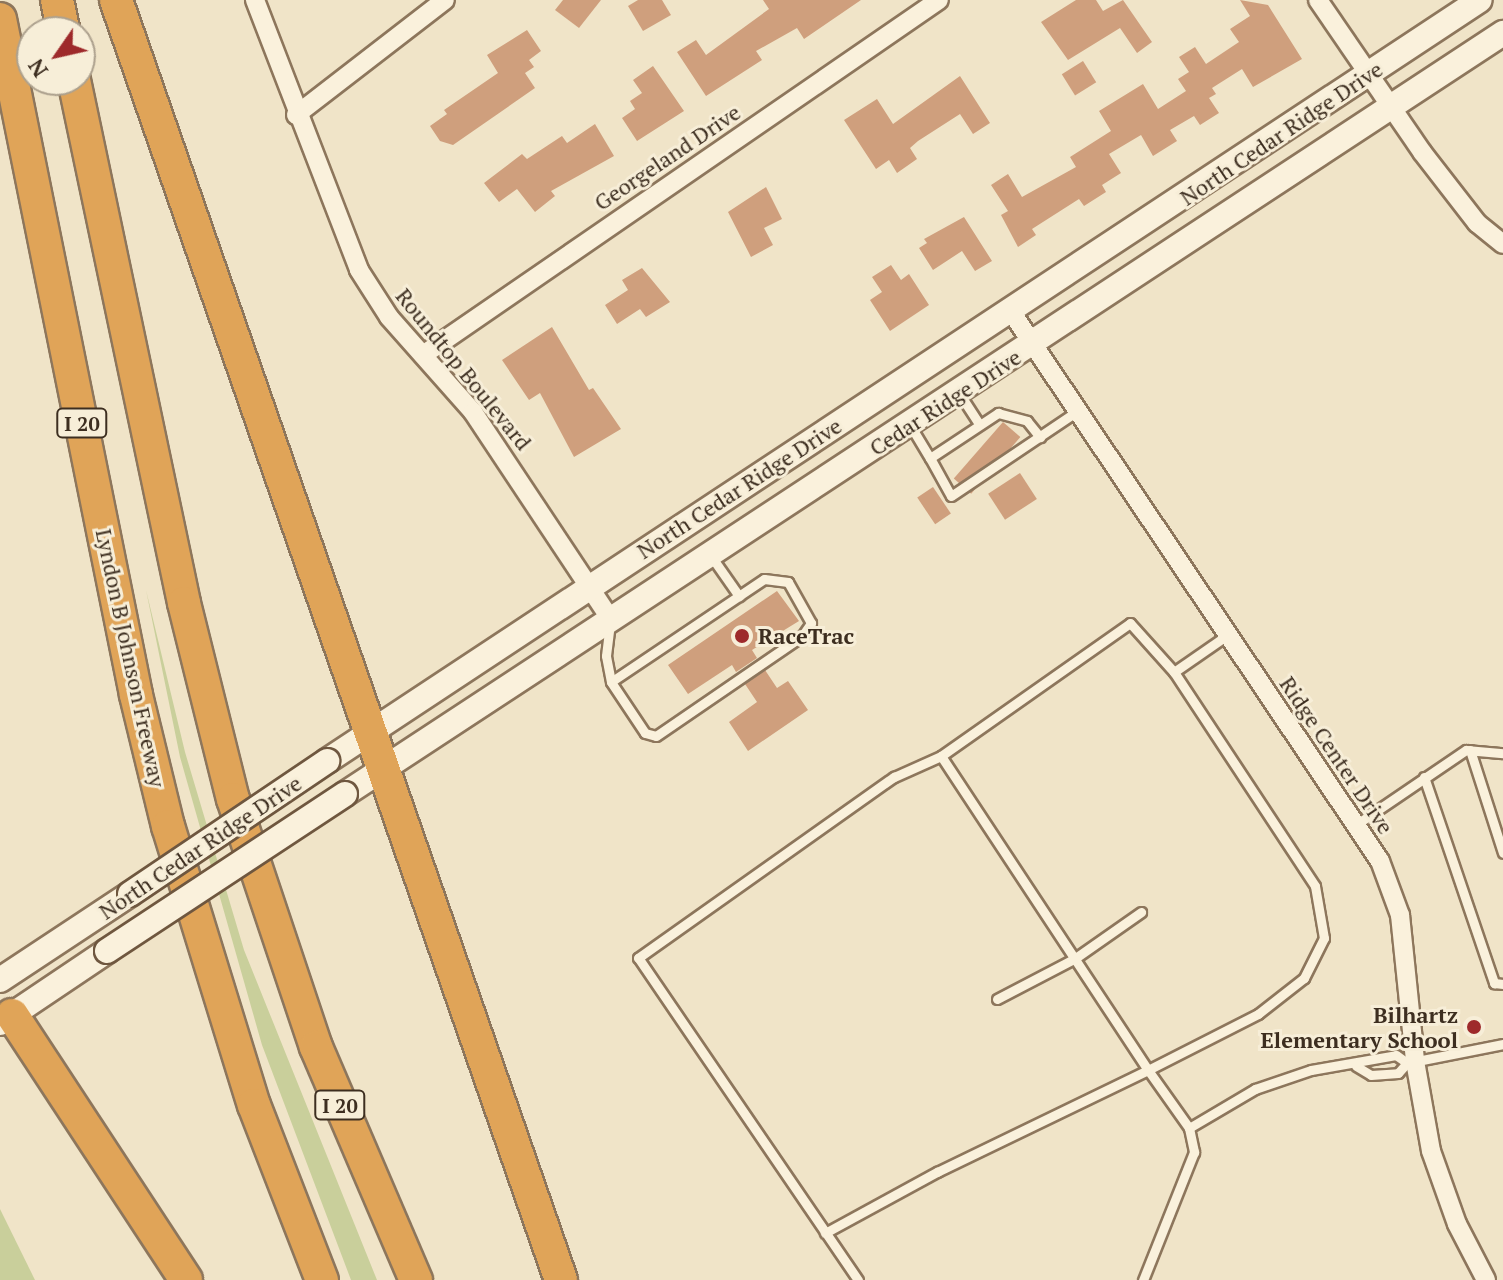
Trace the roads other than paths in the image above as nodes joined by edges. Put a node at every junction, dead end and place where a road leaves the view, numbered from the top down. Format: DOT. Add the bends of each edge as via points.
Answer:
graph roads {
  1 [pos="116,0"];
  2 [pos="255,0"];
  3 [pos="445,0"];
  4 [pos="939,0"];
  5 [pos="1318,0"];
  6 [pos="1480,0"];
  7 [pos="0,19"];
  8 [pos="1503,33"];
  9 [pos="1370,73"];
  10 [pos="77,96"];
  11 [pos="1391,107"];
  12 [pos="296,115"];
  13 [pos="1503,244"];
  14 [pos="1012,313"];
  15 [pos="1033,345"];
  16 [pos="423,355"];
  17 [pos="959,393"];
  18 [pos="1079,410"];
  19 [pos="979,424"];
  20 [pos="910,425"];
  21 [pos="1040,437"];
  22 [pos="930,458"];
  23 [pos="710,554"];
  24 [pos="589,587"];
  25 [pos="739,596"];
  26 [pos="611,620"];
  27 [pos="1226,636"];
  28 [pos="1174,672"];
  29 [pos="611,682"];
  30 [pos="373,731"];
  31 [pos="1470,750"];
  32 [pos="1503,753"];
  33 [pos="941,756"];
  34 [pos="384,767"];
  35 [pos="1424,777"];
  36 [pos="1357,824"];
  37 [pos="1503,853"];
  38 [pos="1141,912"];
  39 [pos="1074,959"];
  40 [pos="0,980"];
  41 [pos="1503,984"];
  42 [pos="997,999"];
  43 [pos="4,1011"];
  44 [pos="1503,1044"];
  45 [pos="1411,1062"];
  46 [pos="1356,1066"];
  47 [pos="1148,1070"];
  48 [pos="1189,1128"];
  49 [pos="825,1233"];
  50 [pos="186,1280"];
  51 [pos="322,1280"];
  52 [pos="416,1280"];
  53 [pos="561,1280"];
  54 [pos="858,1280"];
  55 [pos="1143,1280"];
  56 [pos="1486,1280"];
  1 -- 30 [label="highway"];
  2 -- 12 [label="street, Roundtop Boulevard"];
  3 -- 12 [label="street"];
  4 -- 16 [label="street, Georgeland Drive"];
  5 -- 9 [label="street"];
  6 -- 9 [label="main road, North Cedar Ridge Drive"];
  7 -- 51 [label="highway, Lyndon B Johnson Freeway / I 20" via="136,695 168,826 254,1105"];
  8 -- 11 [label="main road, Cedar Ridge Drive"];
  9 -- 11 [label="street"];
  9 -- 14 [label="main road, North Cedar Ridge Drive"];
  10 -- 52 [label="highway, I 20" via="184,603 233,799 316,1047"];
  11 -- 13 [label="street" via="1477,223"];
  11 -- 15 [label="main road, Cedar Ridge Drive"];
  12 -- 16 [label="street, Roundtop Boulevard" via="359,270 389,317"];
  14 -- 15 [label="street, Ridge Center Drive"];
  14 -- 24 [label="main road, North Cedar Ridge Drive"];
  15 -- 17 [label="main road, Cedar Ridge Drive"];
  15 -- 18 [label="street, Ridge Center Drive"];
  16 -- 24 [label="street, Roundtop Boulevard" via="519,476"];
  17 -- 19 [label="lane"];
  17 -- 20 [label="main road, Cedar Ridge Drive"];
  18 -- 21 [label="lane"];
  18 -- 27 [label="street, Ridge Center Drive"];
  19 -- 21 [label="lane" via="998,413 1012,414 1027,421"];
  19 -- 22 [label="lane"];
  20 -- 22 [label="lane"];
  20 -- 23 [label="main road, Cedar Ridge Drive"];
  21 -- 22 [label="lane" via="951,496"];
  23 -- 25 [label="lane"];
  23 -- 26 [label="main road, Cedar Ridge Drive"];
  24 -- 26 [label="street, Roundtop Boulevard"];
  24 -- 30 [label="main road, North Cedar Ridge Drive"];
  25 -- 29 [label="lane"];
  25 -- 29 [label="lane" via="764,579 788,582 811,623 802,636 656,736 645,733"];
  26 -- 29 [label="lane" via="606,656"];
  26 -- 34 [label="main road, Cedar Ridge Drive"];
  27 -- 28 [label="lane"];
  27 -- 36 [label="street, Ridge Center Drive"];
  28 -- 33 [label="lane" via="1130,623"];
  28 -- 47 [label="lane" via="1315,886 1324,938 1304,978 1258,1014"];
  30 -- 34 [label="highway"];
  30 -- 40 [label="main road, North Cedar Ridge Drive, bridge"];
  31 -- 32 [label="lane"];
  31 -- 35 [label="lane"];
  31 -- 37 [label="lane"];
  33 -- 39 [label="lane"];
  33 -- 49 [label="lane" via="894,777 638,958"];
  34 -- 43 [label="main road, North Cedar Ridge Drive, bridge" via="107,951"];
  34 -- 53 [label="highway" via="425,899"];
  35 -- 36 [label="lane"];
  35 -- 41 [label="lane" via="1494,983"];
  36 -- 45 [label="street, Ridge Center Drive" via="1380,861 1400,915"];
  38 -- 39 [label="lane"];
  39 -- 42 [label="lane"];
  39 -- 47 [label="lane"];
  43 -- 50 [label="highway"];
  44 -- 45 [label="lane"];
  45 -- 46 [label="lane" via="1396,1055"];
  45 -- 46 [label="lane" via="1398,1073 1371,1075"];
  45 -- 56 [label="street, Ridge Center Drive" via="1431,1151 1457,1224"];
  46 -- 48 [label="lane" via="1311,1070 1255,1089"];
  47 -- 48 [label="lane"];
  47 -- 49 [label="lane"];
  48 -- 55 [label="lane" via="1194,1152"];
  49 -- 54 [label="lane"];
}
